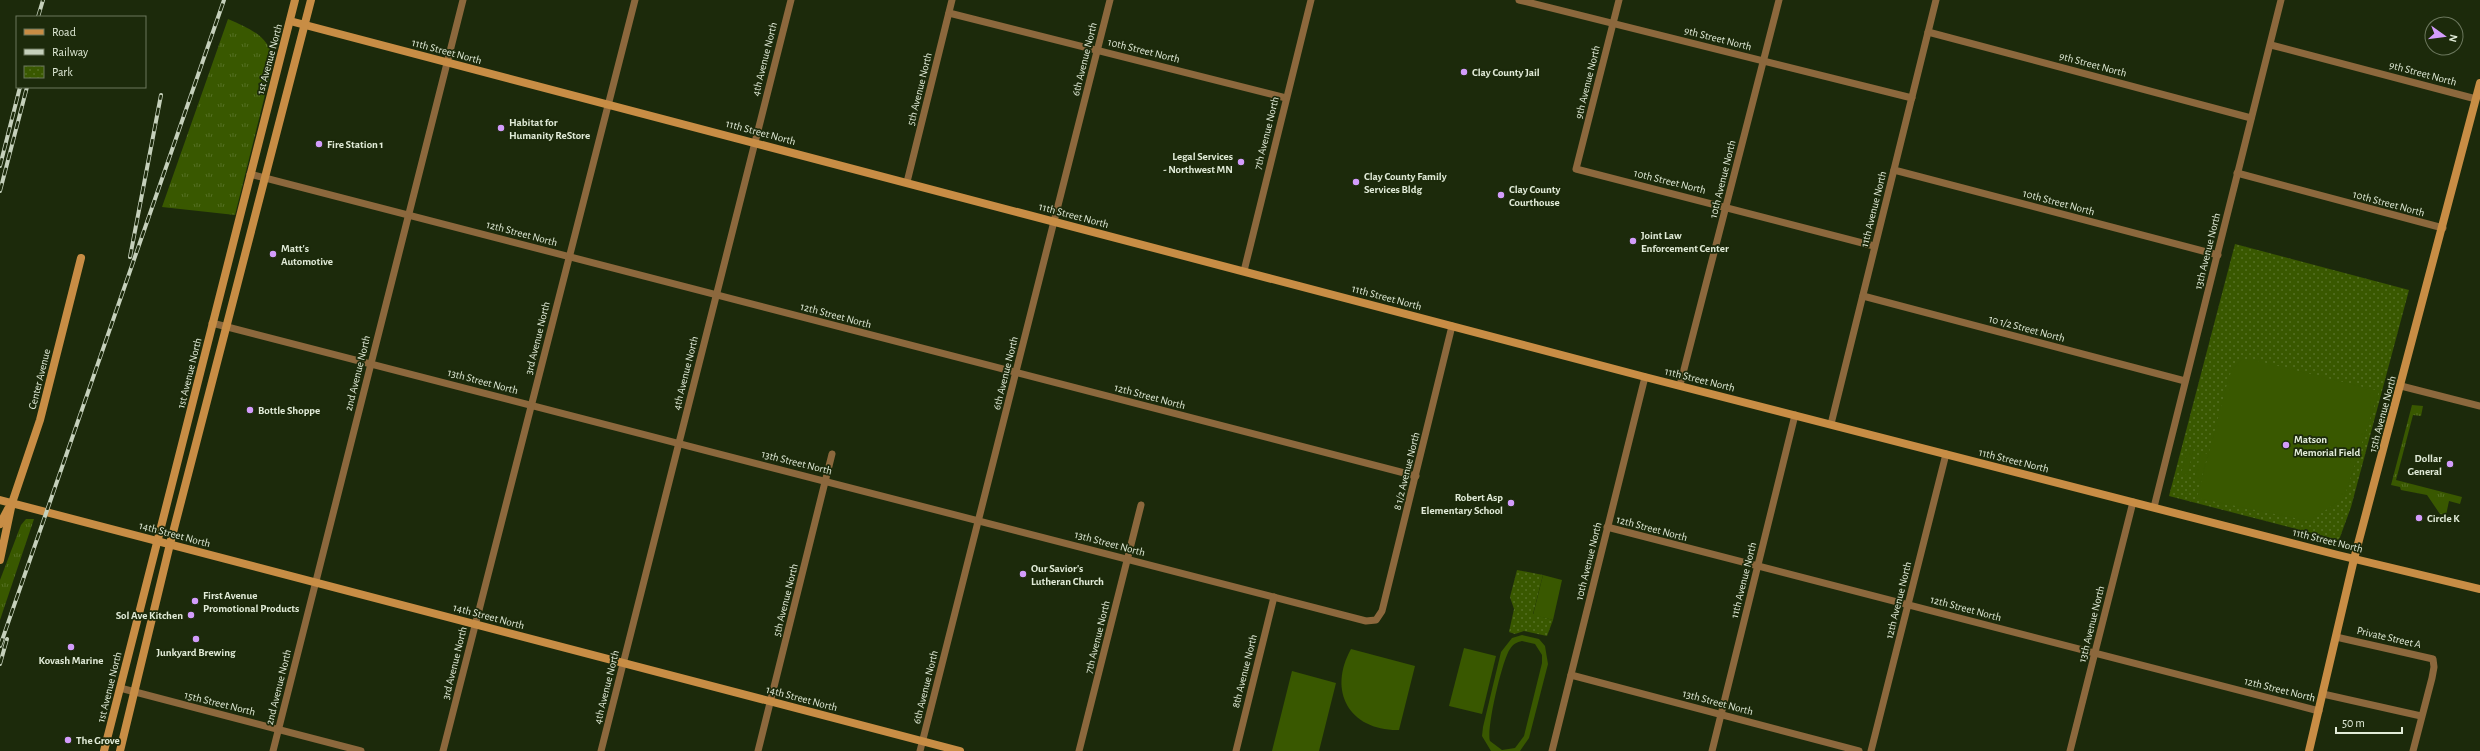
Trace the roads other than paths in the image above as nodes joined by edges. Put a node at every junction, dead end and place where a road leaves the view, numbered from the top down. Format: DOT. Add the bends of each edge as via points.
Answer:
graph roads {
  1 [pos="295,0"];
  2 [pos="311,0"];
  3 [pos="462,0"];
  4 [pos="635,0"];
  5 [pos="790,0"];
  6 [pos="952,0"];
  7 [pos="1110,0"];
  8 [pos="1311,0"];
  9 [pos="1519,0"];
  10 [pos="1619,0"];
  11 [pos="1779,0"];
  12 [pos="1936,0"];
  13 [pos="2281,0"];
  14 [pos="949,13"];
  15 [pos="290,21"];
  16 [pos="1613,23"];
  17 [pos="304,24"];
  18 [pos="1928,32"];
  19 [pos="2270,44"];
  20 [pos="1098,50"];
  21 [pos="1764,60"];
  22 [pos="447,62"];
  23 [pos="2480,83"];
  24 [pos="1286,98"];
  25 [pos="1912,98"];
  26 [pos="2476,99"];
  27 [pos="608,104"];
  28 [pos="2251,118"];
  29 [pos="755,142"];
  30 [pos="1576,169"];
  31 [pos="1894,170"];
  32 [pos="2237,173"];
  33 [pos="250,174"];
  34 [pos="265,178"];
  35 [pos="908,182"];
  36 [pos="1726,207"];
  37 [pos="408,215"];
  38 [pos="1054,221"];
  39 [pos="2443,228"];
  40 [pos="1874,246"];
  41 [pos="2218,255"];
  42 [pos="569,257"];
  43 [pos="81,258"];
  44 [pos="1244,271"];
  45 [pos="716,295"];
  46 [pos="1863,296"];
  47 [pos="212,323"];
  48 [pos="226,326"];
  49 [pos="1452,326"];
  50 [pos="371,364"];
  51 [pos="1016,373"];
  52 [pos="1645,376"];
  53 [pos="2186,382"];
  54 [pos="1680,386"];
  55 [pos="2401,386"];
  56 [pos="532,405"];
  57 [pos="2480,406"];
  58 [pos="1795,415"];
  59 [pos="1831,424"];
  60 [pos="679,443"];
  61 [pos="832,454"];
  62 [pos="1946,454"];
  63 [pos="1416,476"];
  64 [pos="826,481"];
  65 [pos="0,500"];
  66 [pos="2133,502"];
  67 [pos="12,503"];
  68 [pos="1141,506"];
  69 [pos="2154,507"];
  70 [pos="979,521"];
  71 [pos="0,524"];
  72 [pos="1607,527"];
  73 [pos="158,541"];
  74 [pos="170,544"];
  75 [pos="1128,559"];
  76 [pos="2354,559"];
  77 [pos="0,560"];
  78 [pos="1758,567"];
  79 [pos="316,582"];
  80 [pos="2480,589"];
  81 [pos="1274,597"];
  82 [pos="1908,604"];
  83 [pos="1376,620"];
  84 [pos="476,624"];
  85 [pos="2336,636"];
  86 [pos="2095,653"];
  87 [pos="624,663"];
  88 [pos="1571,675"];
  89 [pos="120,688"];
  90 [pos="134,692"];
  91 [pos="2323,694"];
  92 [pos="771,701"];
  93 [pos="2319,711"];
  94 [pos="1721,714"];
  95 [pos="2422,716"];
  96 [pos="279,730"];
  97 [pos="923,741"];
  98 [pos="104,751"];
  99 [pos="120,751"];
  100 [pos="273,751"];
  101 [pos="361,751"];
  102 [pos="443,751"];
  103 [pos="601,751"];
  104 [pos="758,751"];
  105 [pos="920,751"];
  106 [pos="960,751"];
  107 [pos="1079,751"];
  108 [pos="1236,751"];
  109 [pos="1552,751"];
  110 [pos="1712,751"];
  111 [pos="1859,751"];
  112 [pos="1871,751"];
  113 [pos="2070,751"];
  114 [pos="2309,751"];
  115 [pos="2412,751"];
  1 -- 15 [label="street, 1st Avenue North"];
  2 -- 17 [label="street"];
  3 -- 22 [label="street, 2nd Avenue North"];
  4 -- 27 [label="street, 3rd Avenue North"];
  5 -- 29 [label="street, 4th Avenue North"];
  6 -- 14 [label="street, 5th Avenue North"];
  7 -- 20 [label="street, 6th Avenue North"];
  8 -- 24 [label="street, 7th Avenue North"];
  9 -- 16 [label="street, 9th Street North"];
  10 -- 16 [label="street, 9th Avenue North"];
  11 -- 21 [label="street, 10th Avenue North"];
  12 -- 18 [label="street, 11th Avenue North"];
  13 -- 19 [label="street, 13th Avenue North"];
  14 -- 20 [label="street, 10th Street North"];
  14 -- 35 [label="street, 5th Avenue North"];
  15 -- 17 [label="street, 11th Street North"];
  15 -- 33 [label="street, 1st Avenue North"];
  16 -- 21 [label="street, 9th Street North"];
  16 -- 30 [label="street, 9th Avenue North"];
  17 -- 22 [label="street, 11th Street North"];
  17 -- 34 [label="street"];
  18 -- 25 [label="street, 11th Avenue North"];
  18 -- 28 [label="street, 9th Street North"];
  19 -- 26 [label="street, 9th Street North"];
  19 -- 28 [label="street, 13th Avenue North"];
  20 -- 24 [label="street, 10th Street North"];
  20 -- 38 [label="street, 6th Avenue North"];
  21 -- 25 [label="street, 9th Street North"];
  21 -- 36 [label="street, 10th Avenue North"];
  22 -- 27 [label="street, 11th Street North"];
  22 -- 37 [label="street, 2nd Avenue North"];
  23 -- 26 [label="street, 15th Avenue North"];
  24 -- 44 [label="street, 7th Avenue North"];
  25 -- 31 [label="street, 11th Avenue North"];
  26 -- 39 [label="street, 15th Avenue North"];
  27 -- 29 [label="street, 11th Street North"];
  27 -- 42 [label="street, 3rd Avenue North"];
  28 -- 32 [label="street, 13th Avenue North"];
  29 -- 35 [label="street, 11th Street North"];
  29 -- 45 [label="street, 4th Avenue North"];
  30 -- 36 [label="street, 10th Street North"];
  31 -- 40 [label="street, 11th Avenue North"];
  31 -- 41 [label="street, 10th Street North"];
  32 -- 39 [label="street, 10th Street North"];
  32 -- 41 [label="street, 13th Avenue North"];
  33 -- 34 [label="street, 12th Street North"];
  33 -- 47 [label="street, 1st Avenue North"];
  34 -- 37 [label="street, 12th Street North"];
  34 -- 48 [label="street"];
  35 -- 38 [label="street, 11th Street North"];
  36 -- 40 [label="street, 10th Street North"];
  36 -- 54 [label="street, 10th Avenue North"];
  37 -- 42 [label="street, 12th Street North"];
  37 -- 50 [label="street, 2nd Avenue North"];
  38 -- 44 [label="street, 11th Street North"];
  38 -- 51 [label="street, 6th Avenue North"];
  39 -- 55 [label="street, 15th Avenue North"];
  40 -- 46 [label="street, 11th Avenue North"];
  41 -- 53 [label="street, 13th Avenue North"];
  42 -- 45 [label="street, 12th Street North"];
  42 -- 56 [label="street, 3rd Avenue North"];
  43 -- 67 [label="street, Center Avenue" via="40,420"];
  44 -- 49 [label="street, 11th Street North"];
  45 -- 51 [label="street, 12th Street North"];
  45 -- 60 [label="street, 4th Avenue North"];
  46 -- 53 [label="street, 10 1/2 Street North"];
  46 -- 59 [label="street, 11th Avenue North"];
  47 -- 48 [label="street, 13th Street North"];
  47 -- 73 [label="street, 1st Avenue North"];
  48 -- 50 [label="street, 13th Street North"];
  48 -- 74 [label="street"];
  49 -- 52 [label="street, 11th Street North"];
  49 -- 63 [label="street, 8 1/2 Avenue North"];
  50 -- 56 [label="street, 13th Street North"];
  50 -- 79 [label="street, 2nd Avenue North"];
  51 -- 63 [label="street, 12th Street North"];
  51 -- 70 [label="street, 6th Avenue North"];
  52 -- 54 [label="street, 11th Street North"];
  52 -- 72 [label="street, 10th Avenue North"];
  53 -- 69 [label="street, 13th Avenue North"];
  54 -- 58 [label="street, 11th Street North"];
  55 -- 57 [label="street"];
  55 -- 76 [label="street, 15th Avenue North"];
  56 -- 60 [label="street, 13th Street North"];
  56 -- 84 [label="street, 3rd Avenue North"];
  58 -- 59 [label="street, 11th Street North"];
  58 -- 78 [label="street, 11th Avenue North"];
  59 -- 62 [label="street, 11th Street North"];
  60 -- 64 [label="street, 13th Street North"];
  60 -- 87 [label="street, 4th Avenue North"];
  61 -- 64 [label="street, 5th Avenue North"];
  62 -- 66 [label="street, 11th Street North"];
  62 -- 82 [label="street, 12th Avenue North"];
  63 -- 83 [label="street, 8 1/2 Avenue North" via="1382,611"];
  64 -- 70 [label="street, 13th Street North"];
  64 -- 92 [label="street, 5th Avenue North"];
  65 -- 67 [label="street, 14th Street North"];
  66 -- 69 [label="street, 11th Street North"];
  66 -- 86 [label="street, 13th Avenue North"];
  67 -- 71 [label="street, Center Avenue"];
  67 -- 73 [label="street, 14th Street North"];
  67 -- 77 [label="street, Center Avenue"];
  68 -- 75 [label="street, 7th Avenue North"];
  69 -- 76 [label="street, 11th Street North"];
  70 -- 75 [label="street, 13th Street North"];
  70 -- 97 [label="street, 6th Avenue North"];
  72 -- 78 [label="street, 12th Street North"];
  72 -- 88 [label="street, 10th Avenue North"];
  73 -- 74 [label="street, 14th Street North"];
  73 -- 89 [label="street, 1st Avenue North"];
  74 -- 79 [label="street, 14th Street North"];
  74 -- 90 [label="street"];
  75 -- 81 [label="street, 13th Street North"];
  75 -- 107 [label="street, 7th Avenue North"];
  76 -- 80 [label="street, 11th Street North"];
  76 -- 85 [label="street, 15th Avenue North"];
  78 -- 82 [label="street, 12th Street North"];
  78 -- 94 [label="street, 11th Avenue North"];
  79 -- 84 [label="street, 14th Street North"];
  79 -- 96 [label="street, 2nd Avenue North"];
  81 -- 83 [label="street, 13th Street North" via="1366,621"];
  81 -- 108 [label="street, 8th Avenue North"];
  82 -- 86 [label="street, 12th Street North"];
  82 -- 112 [label="street, 12th Avenue North"];
  84 -- 87 [label="street, 14th Street North"];
  84 -- 102 [label="street, 3rd Avenue North"];
  85 -- 91 [label="street, 15th Avenue North"];
  85 -- 95 [label="street, Private Street A" via="2433,659"];
  86 -- 93 [label="street, 12th Street North"];
  86 -- 113 [label="street, 13th Avenue North"];
  87 -- 92 [label="street, 14th Street North"];
  87 -- 103 [label="street, 4th Avenue North"];
  88 -- 94 [label="street, 13th Street North"];
  88 -- 109 [label="street, 10th Avenue North"];
  89 -- 90 [label="street, 15th Street North"];
  89 -- 98 [label="street, 1st Avenue North"];
  90 -- 96 [label="street, 15th Street North"];
  90 -- 99 [label="street"];
  91 -- 93 [label="street, 15th Avenue North"];
  91 -- 95 [label="street"];
  92 -- 97 [label="street, 14th Street North"];
  92 -- 104 [label="street, 5th Avenue North"];
  93 -- 114 [label="street, 15th Avenue North"];
  94 -- 110 [label="street, 11th Avenue North"];
  94 -- 111 [label="street, 13th Street North"];
  95 -- 115 [label="street"];
  96 -- 100 [label="street, 2nd Avenue North"];
  96 -- 101 [label="street, 15th Street North"];
  97 -- 105 [label="street, 6th Avenue North"];
  97 -- 106 [label="street, 14th Street North"];
}
